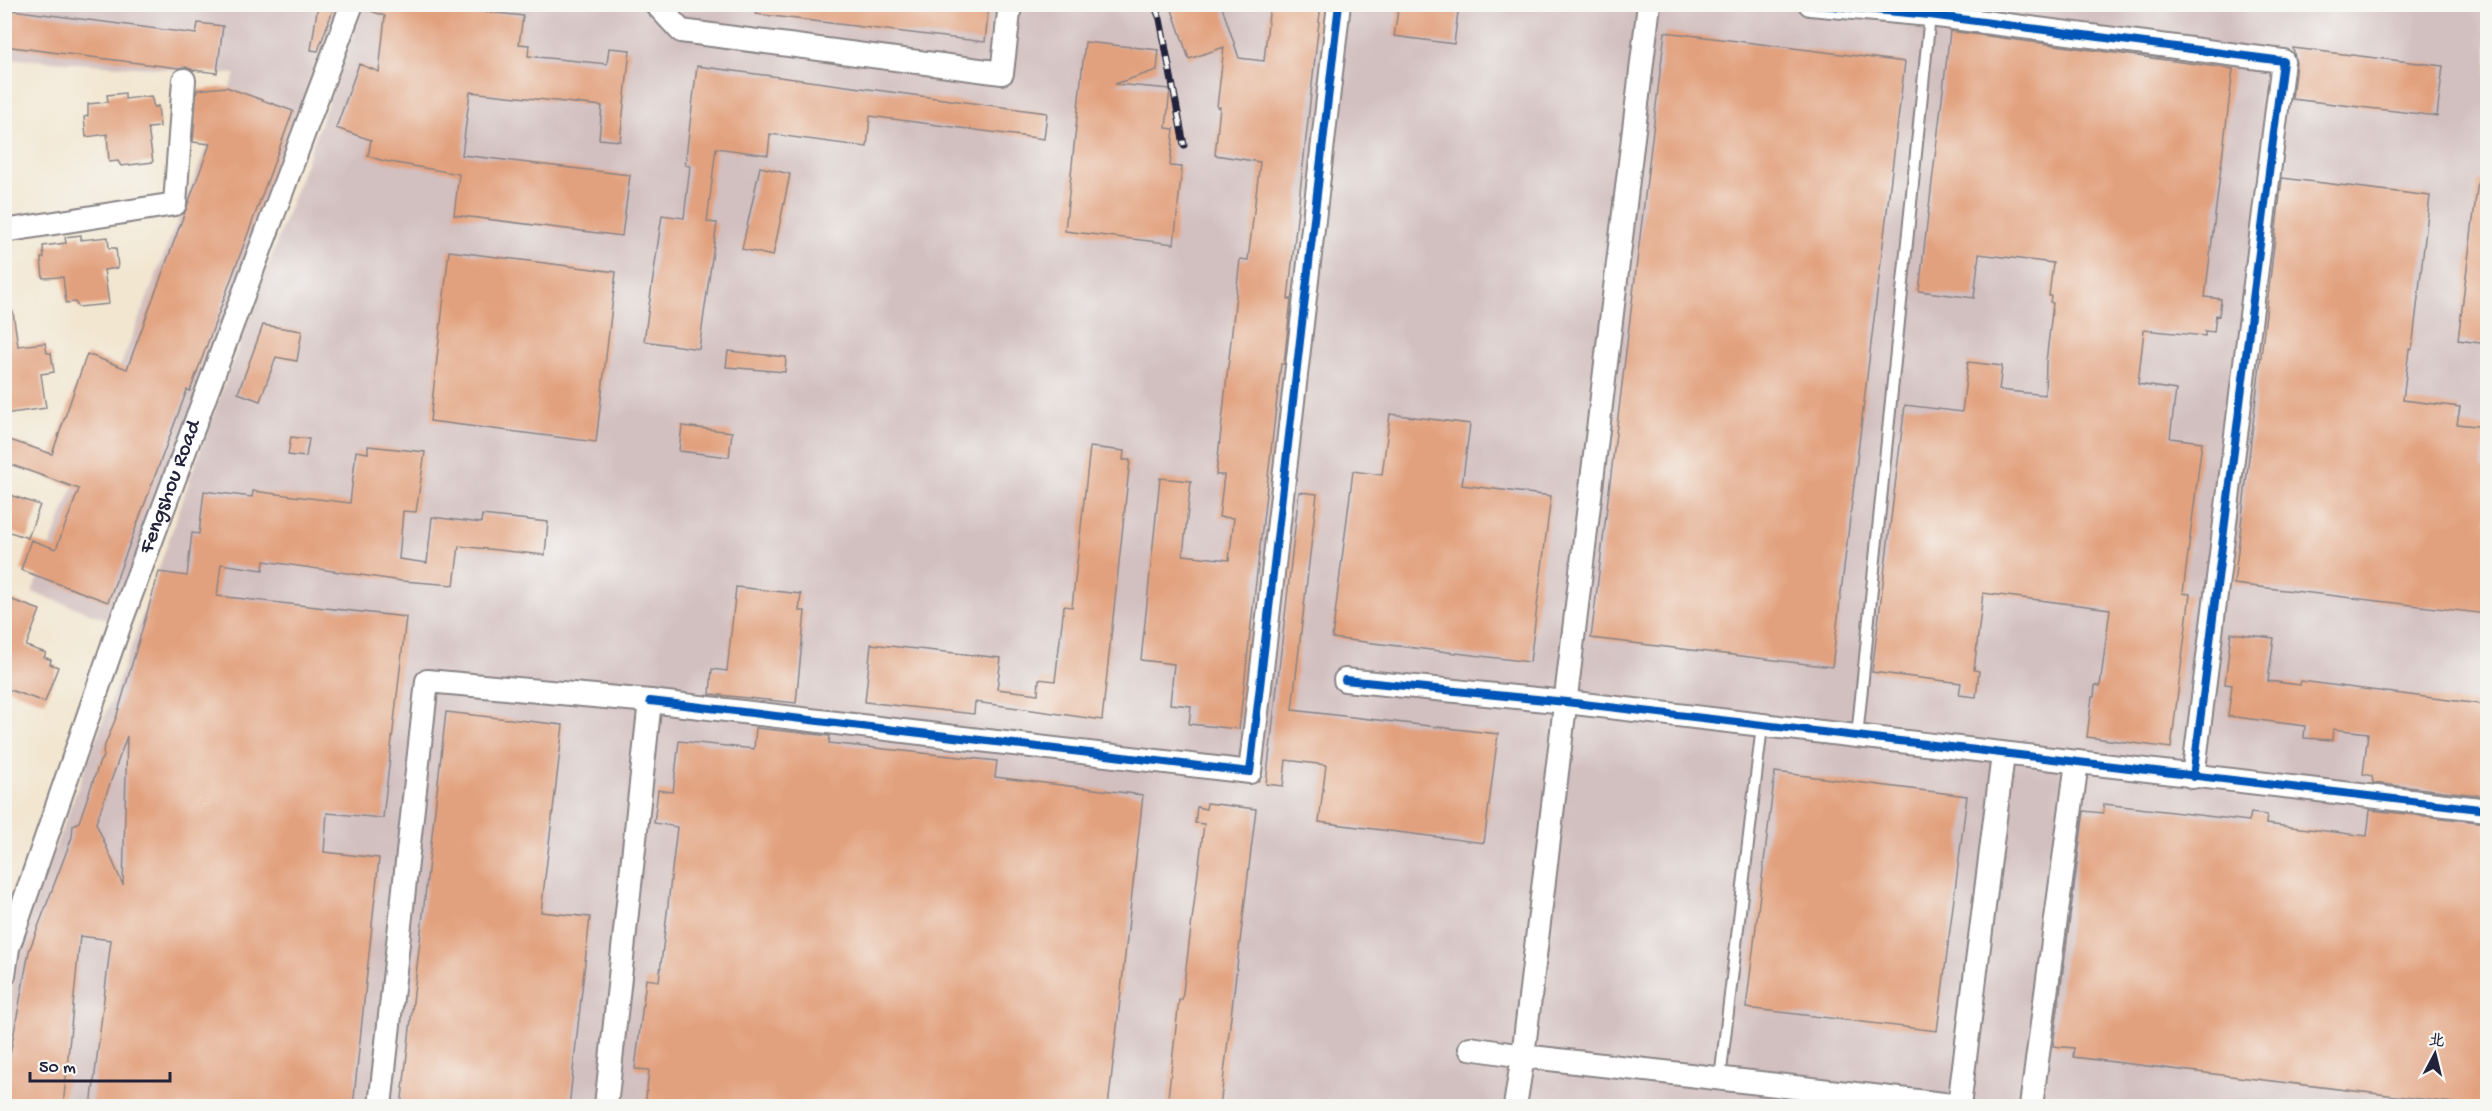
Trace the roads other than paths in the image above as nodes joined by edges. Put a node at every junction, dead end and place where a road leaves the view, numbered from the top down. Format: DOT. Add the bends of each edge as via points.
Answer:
graph roads {
  1 [pos="351,4"];
  2 [pos="656,4"];
  3 [pos="1010,4"];
  4 [pos="1339,4"];
  5 [pos="1649,4"];
  6 [pos="1809,4"];
  7 [pos="1930,15"];
  8 [pos="184,80"];
  9 [pos="4,231"];
  10 [pos="1345,680"];
  11 [pos="650,701"];
  12 [pos="1566,702"];
  13 [pos="1762,726"];
  14 [pos="1857,737"];
  15 [pos="2003,755"];
  16 [pos="2077,762"];
  17 [pos="2193,777"];
  18 [pos="2487,810"];
  19 [pos="4,975"];
  20 [pos="1470,1048"];
  21 [pos="1523,1056"];
  22 [pos="1720,1079"];
  23 [pos="1960,1106"];
  24 [pos="380,1107"];
  25 [pos="606,1107"];
  26 [pos="1515,1107"];
  27 [pos="2031,1107"];
  1 -- 19 [label="street, Fengshou Road" via="120,624 8,948"];
  2 -- 3 [label="street" via="681,31 1002,73"];
  4 -- 11 [label="street" via="1250,772"];
  5 -- 12 [label="street"];
  6 -- 7 [label="street"];
  7 -- 14 [label="lane"];
  7 -- 17 [label="street" via="2283,61"];
  8 -- 9 [label="street" via="175,204"];
  10 -- 12 [label="street"];
  11 -- 24 [label="street" via="428,681"];
  11 -- 25 [label="street"];
  12 -- 13 [label="street"];
  12 -- 21 [label="street"];
  13 -- 14 [label="street"];
  13 -- 22 [label="lane"];
  14 -- 15 [label="street"];
  15 -- 16 [label="street"];
  15 -- 23 [label="street"];
  16 -- 17 [label="street"];
  16 -- 27 [label="street"];
  17 -- 18 [label="street"];
  20 -- 21 [label="street"];
  21 -- 22 [label="street"];
  21 -- 26 [label="street"];
  22 -- 23 [label="street"];
}
